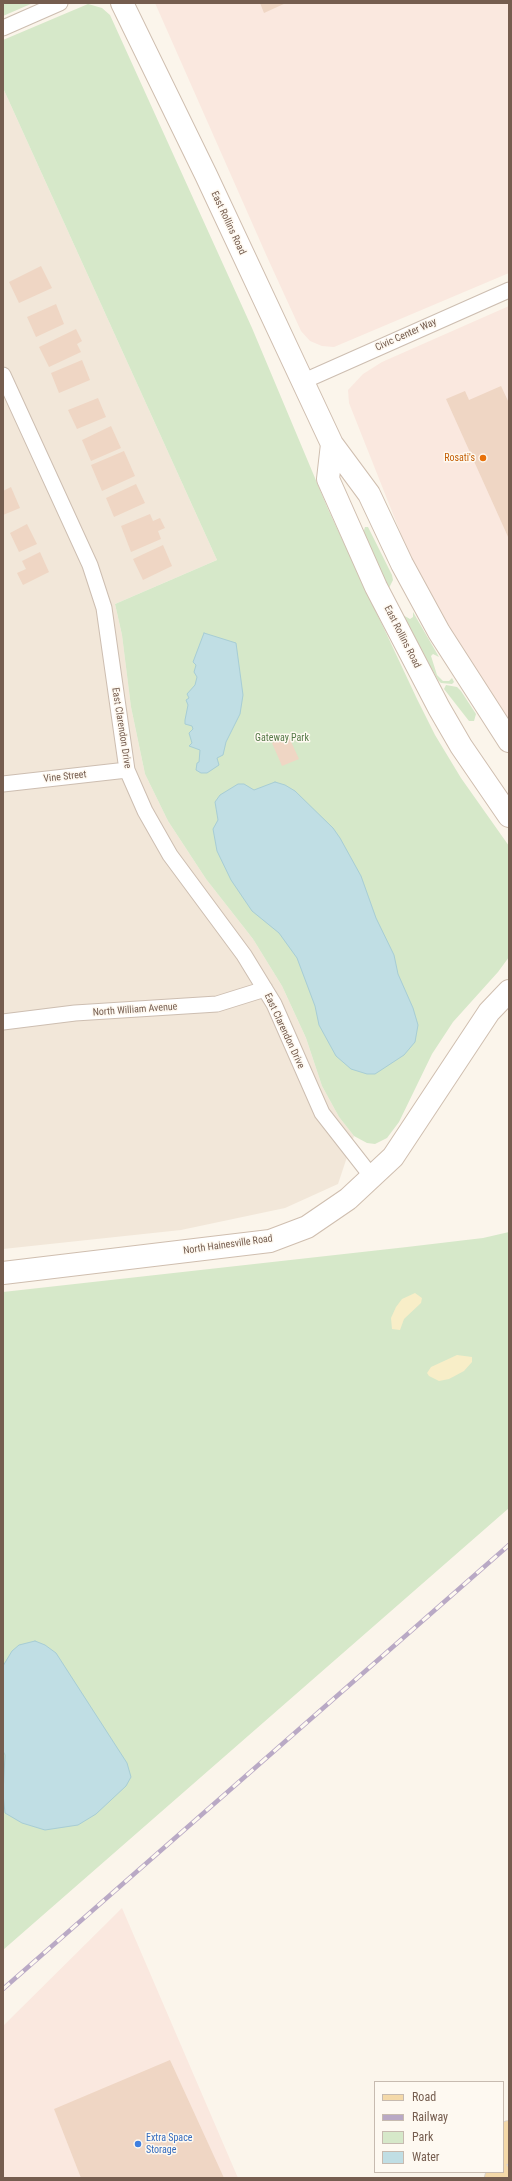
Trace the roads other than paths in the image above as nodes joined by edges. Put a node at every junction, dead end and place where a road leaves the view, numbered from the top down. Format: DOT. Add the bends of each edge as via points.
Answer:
graph roads {
  1 [pos="60,3"];
  2 [pos="122,3"];
  3 [pos="3,28"];
  4 [pos="509,290"];
  5 [pos="3,375"];
  6 [pos="304,381"];
  7 [pos="332,444"];
  8 [pos="509,741"];
  9 [pos="127,770"];
  10 [pos="3,784"];
  11 [pos="509,816"];
  12 [pos="265,989"];
  13 [pos="509,991"];
  14 [pos="3,1022"];
  15 [pos="372,1177"];
  16 [pos="3,1273"];
  17 [pos="509,2132"];
  18 [pos="504,2150"];
  1 -- 3 [label="street"];
  2 -- 6 [label="main road, East Rollins Road"];
  4 -- 6 [label="street, Civic Center Way"];
  5 -- 9 [label="street, East Clarendon Drive" via="90,565 104,608"];
  6 -- 7 [label="main road, East Rollins Road"];
  7 -- 8 [label="main road, East Rollins Road" via="369,494 402,564 439,632"];
  7 -- 11 [label="main road, East Rollins Road" via="328,478 376,587 461,746"];
  9 -- 10 [label="street, Vine Street"];
  9 -- 12 [label="street, East Clarendon Drive" via="145,811 170,855 244,955"];
  12 -- 14 [label="street, North William Avenue" via="217,1004"];
  12 -- 15 [label="street, East Clarendon Drive" via="322,1113"];
  13 -- 15 [label="main road, North Hainesville Road" via="489,1012 393,1157"];
  15 -- 16 [label="main road, North Hainesville Road" via="348,1200 307,1227 270,1241"];
  17 -- 18 [label="main road"];
}
